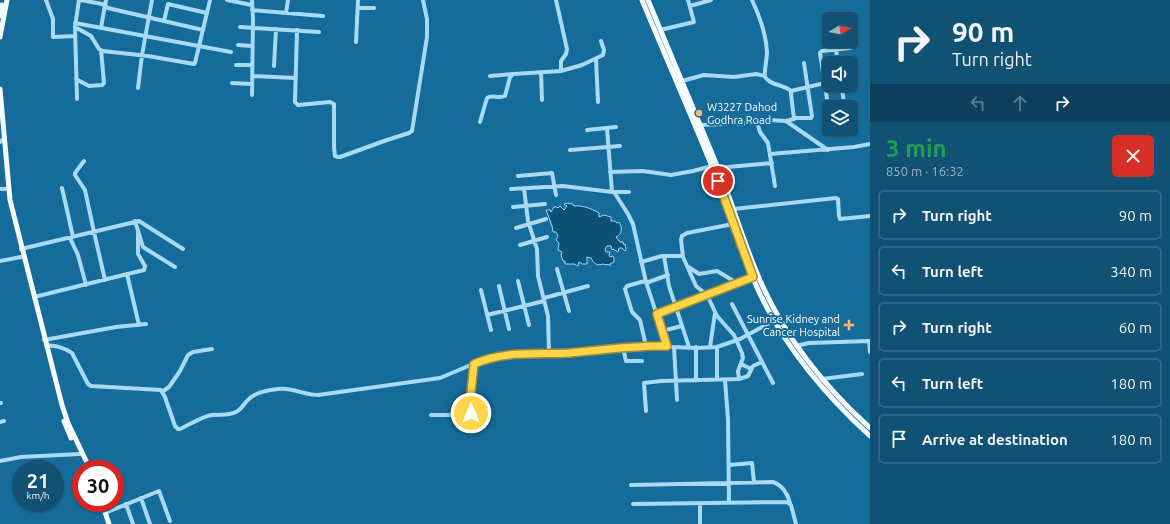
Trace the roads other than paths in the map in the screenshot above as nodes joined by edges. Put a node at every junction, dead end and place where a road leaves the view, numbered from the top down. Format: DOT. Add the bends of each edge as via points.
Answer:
graph roads {
  1 [pos="4,0"];
  2 [pos="7,0"];
  3 [pos="46,0"];
  4 [pos="80,0"];
  5 [pos="106,0"];
  6 [pos="152,0"];
  7 [pos="175,0"];
  8 [pos="210,0"];
  9 [pos="227,0"];
  10 [pos="252,0"];
  11 [pos="288,0"];
  12 [pos="358,0"];
  13 [pos="423,0"];
  14 [pos="556,0"];
  15 [pos="642,0"];
  16 [pos="648,0"];
  17 [pos="688,0"];
  18 [pos="711,0"];
  19 [pos="752,0"];
  20 [pos="174,5"];
  21 [pos="105,6"];
  22 [pos="690,6"];
  23 [pos="252,7"];
  24 [pos="358,8"];
  25 [pos="374,8"];
  26 [pos="286,12"];
  27 [pos="207,13"];
  28 [pos="0,16"];
  29 [pos="323,16"];
  30 [pos="148,17"];
  31 [pos="164,21"];
  32 [pos="75,25"];
  33 [pos="240,27"];
  34 [pos="253,27"];
  35 [pos="101,28"];
  36 [pos="276,29"];
  37 [pos="203,30"];
  38 [pos="297,30"];
  39 [pos="660,30"];
  40 [pos="319,32"];
  41 [pos="75,36"];
  42 [pos="145,36"];
  43 [pos="0,37"];
  44 [pos="601,41"];
  45 [pos="356,42"];
  46 [pos="200,45"];
  47 [pos="238,45"];
  48 [pos="252,46"];
  49 [pos="850,48"];
  50 [pos="101,50"];
  51 [pos="836,50"];
  52 [pos="232,52"];
  53 [pos="142,55"];
  54 [pos="837,56"];
  55 [pos="596,59"];
  56 [pos="822,62"];
  57 [pos="804,63"];
  58 [pos="236,65"];
  59 [pos="252,65"];
  60 [pos="274,66"];
  61 [pos="561,71"];
  62 [pos="542,72"];
  63 [pos="513,74"];
  64 [pos="252,76"];
  65 [pos="490,76"];
  66 [pos="765,76"];
  67 [pos="295,78"];
  68 [pos="76,79"];
  69 [pos="682,81"];
  70 [pos="232,83"];
  71 [pos="252,84"];
  72 [pos="822,84"];
  73 [pos="808,86"];
  74 [pos="138,88"];
  75 [pos="0,89"];
  76 [pos="791,91"];
  77 [pos="252,95"];
  78 [pos="77,99"];
  79 [pos="542,100"];
  80 [pos="598,102"];
  81 [pos="795,118"];
  82 [pos="0,120"];
  83 [pos="786,121"];
  84 [pos="480,122"];
  85 [pos="757,122"];
  86 [pos="700,125"];
  87 [pos="616,127"];
  88 [pos="607,128"];
  89 [pos="588,130"];
  90 [pos="1,141"];
  91 [pos="870,144"];
  92 [pos="620,146"];
  93 [pos="608,147"];
  94 [pos="570,150"];
  95 [pos="828,150"];
  96 [pos="770,154"];
  97 [pos="84,161"];
  98 [pos="772,163"];
  99 [pos="712,166"];
  100 [pos="718,168"];
  101 [pos="610,172"];
  102 [pos="518,176"];
  103 [pos="554,186"];
  104 [pos="775,186"];
  105 [pos="62,188"];
  106 [pos="524,188"];
  107 [pos="0,189"];
  108 [pos="7,189"];
  109 [pos="511,189"];
  110 [pos="613,192"];
  111 [pos="628,192"];
  112 [pos="556,195"];
  113 [pos="545,204"];
  114 [pos="526,206"];
  115 [pos="513,207"];
  116 [pos="734,209"];
  117 [pos="870,216"];
  118 [pos="546,219"];
  119 [pos="135,221"];
  120 [pos="530,224"];
  121 [pos="733,224"];
  122 [pos="516,228"];
  123 [pos="94,232"];
  124 [pos="138,232"];
  125 [pos="72,237"];
  126 [pos="547,237"];
  127 [pos="535,240"];
  128 [pos="520,245"];
  129 [pos="22,249"];
  130 [pos="183,249"];
  131 [pos="664,256"];
  132 [pos="682,256"];
  133 [pos="21,257"];
  134 [pos="0,261"];
  135 [pos="641,262"];
  136 [pos="686,266"];
  137 [pos="175,267"];
  138 [pos="557,269"];
  139 [pos="127,274"];
  140 [pos="668,275"];
  141 [pos="753,277"];
  142 [pos="106,280"];
  143 [pos="518,281"];
  144 [pos="646,282"];
  145 [pos="737,283"];
  146 [pos="86,285"];
  147 [pos="499,286"];
  148 [pos="588,286"];
  149 [pos="481,290"];
  150 [pos="564,294"];
  151 [pos="707,295"];
  152 [pos="34,297"];
  153 [pos="544,299"];
  154 [pos="732,304"];
  155 [pos="525,306"];
  156 [pos="676,307"];
  157 [pos="505,310"];
  158 [pos="569,311"];
  159 [pos="715,313"];
  160 [pos="657,314"];
  161 [pos="487,315"];
  162 [pos="777,319"];
  163 [pos="146,324"];
  164 [pos="139,325"];
  165 [pos="529,325"];
  166 [pos="682,326"];
  167 [pos="509,329"];
  168 [pos="491,330"];
  169 [pos="662,331"];
  170 [pos="748,334"];
  171 [pos="737,340"];
  172 [pos="870,341"];
  173 [pos="45,342"];
  174 [pos="646,346"];
  175 [pos="667,346"];
  176 [pos="796,346"];
  177 [pos="674,347"];
  178 [pos="689,347"];
  179 [pos="710,347"];
  180 [pos="717,347"];
  181 [pos="623,348"];
  182 [pos="696,348"];
  183 [pos="212,349"];
  184 [pos="870,352"];
  185 [pos="549,353"];
  186 [pos="642,361"];
  187 [pos="762,362"];
  188 [pos="474,364"];
  189 [pos="741,364"];
  190 [pos="751,369"];
  191 [pos="862,374"];
  192 [pos="739,379"];
  193 [pos="822,379"];
  194 [pos="717,380"];
  195 [pos="725,380"];
  196 [pos="676,381"];
  197 [pos="696,381"];
  198 [pos="773,383"];
  199 [pos="162,392"];
  200 [pos="676,400"];
  201 [pos="646,411"];
  202 [pos="431,415"];
  203 [pos="870,428"];
  204 [pos="870,436"];
  205 [pos="80,454"];
  206 [pos="83,460"];
  207 [pos="86,460"];
  208 [pos="0,461"];
  209 [pos="729,465"];
  210 [pos="729,482"];
  211 [pos="754,482"];
  212 [pos="631,485"];
  213 [pos="140,498"];
  214 [pos="730,503"];
  215 [pos="790,503"];
  216 [pos="126,504"];
  217 [pos="633,504"];
  218 [pos="700,504"];
  219 [pos="102,512"];
  220 [pos="105,513"];
  221 [pos="170,521"];
  222 [pos="105,524"];
  223 [pos="109,524"];
  224 [pos="134,524"];
  225 [pos="150,524"];
  226 [pos="700,524"];
  227 [pos="796,524"];
  1 -- 28 [label="main road"];
  2 -- 43 [label="main road"];
  3 -- 41 [label="street" via="53,19 53,37"];
  4 -- 21 [label="street"];
  4 -- 32 [label="street"];
  5 -- 21 [label="street"];
  6 -- 30 [label="street"];
  7 -- 20 [label="street"];
  8 -- 27 [label="street"];
  9 -- 23 [label="street"];
  10 -- 23 [label="street"];
  11 -- 26 [label="street"];
  12 -- 24 [label="street"];
  13 -- 67 [label="street" via="427,37 411,132 338,157 334,147 334,104 296,104"];
  14 -- 61 [label="street" via="567,49 561,60"];
  15 -- 99 [label="main road"];
  16 -- 39 [label="main road"];
  17 -- 22 [label="street"];
  18 -- 22 [label="street"];
  19 -- 66 [label="street" via="765,34"];
  20 -- 27 [label="street"];
  20 -- 31 [label="street" via="168,5"];
  21 -- 30 [label="street"];
  21 -- 35 [label="street"];
  22 -- 39 [label="street" via="693,24"];
  23 -- 26 [label="street"];
  23 -- 34 [label="street"];
  24 -- 25 [label="street"];
  24 -- 45 [label="street"];
  26 -- 29 [label="street"];
  27 -- 37 [label="street"];
  30 -- 31 [label="street"];
  30 -- 42 [label="street"];
  31 -- 37 [label="street"];
  32 -- 35 [label="street"];
  32 -- 41 [label="street"];
  32 -- 50 [label="street" via="91,36"];
  33 -- 34 [label="street"];
  34 -- 36 [label="street"];
  34 -- 48 [label="street"];
  35 -- 42 [label="street"];
  36 -- 38 [label="street"];
  36 -- 60 [label="street"];
  37 -- 46 [label="street"];
  38 -- 40 [label="street"];
  38 -- 67 [label="street"];
  39 -- 69 [label="main road"];
  41 -- 68 [label="street"];
  42 -- 46 [label="street"];
  42 -- 53 [label="street"];
  44 -- 55 [label="street" via="604,53"];
  46 -- 52 [label="street"];
  46 -- 53 [label="street" via="194,64"];
  47 -- 48 [label="street"];
  48 -- 59 [label="street"];
  49 -- 51 [label="street"];
  50 -- 53 [label="street"];
  50 -- 68 [label="street" via="104,83 89,86"];
  51 -- 54 [label="street"];
  51 -- 56 [label="street" via="822,51"];
  53 -- 74 [label="street"];
  55 -- 61 [label="street"];
  55 -- 80 [label="street"];
  57 -- 73 [label="street"];
  58 -- 59 [label="street"];
  59 -- 64 [label="street"];
  61 -- 62 [label="street"];
  62 -- 63 [label="street"];
  62 -- 79 [label="street"];
  63 -- 65 [label="street"];
  63 -- 84 [label="street" via="505,96 487,98"];
  64 -- 67 [label="street"];
  64 -- 71 [label="street"];
  66 -- 69 [label="street" via="704,75"];
  66 -- 76 [label="street" via="769,82 785,86"];
  68 -- 78 [label="street"];
  69 -- 86 [label="main road"];
  70 -- 71 [label="street"];
  71 -- 77 [label="street"];
  72 -- 73 [label="street"];
  73 -- 76 [label="street"];
  73 -- 81 [label="street" via="812,116"];
  75 -- 129 [label="main road" via="10,200"];
  76 -- 81 [label="street"];
  81 -- 83 [label="street"];
  82 -- 90 [label="main road"];
  83 -- 85 [label="street"];
  83 -- 95 [label="street"];
  85 -- 86 [label="street"];
  85 -- 96 [label="street" via="760,132 767,141"];
  86 -- 100 [label="main road"];
  87 -- 88 [label="street"];
  88 -- 89 [label="street"];
  88 -- 93 [label="street"];
  90 -- 108 [label="main road"];
  91 -- 95 [label="street"];
  92 -- 93 [label="street"];
  93 -- 94 [label="street"];
  93 -- 101 [label="street"];
  95 -- 96 [label="street"];
  96 -- 98 [label="street"];
  97 -- 123 [label="street" via="75,172 75,176 85,190"];
  98 -- 100 [label="street"];
  98 -- 104 [label="street"];
  99 -- 101 [label="street" via="671,176 643,171"];
  99 -- 121 [label="main road"];
  100 -- 116 [label="main road"];
  101 -- 110 [label="street"];
  102 -- 103 [label="street" via="552,173"];
  103 -- 106 [label="street"];
  103 -- 110 [label="street"];
  103 -- 112 [label="street"];
  105 -- 125 [label="street"];
  106 -- 109 [label="street"];
  106 -- 114 [label="street"];
  107 -- 108 [label="street"];
  108 -- 133 [label="main road"];
  110 -- 111 [label="street"];
  110 -- 135 [label="street" via="631,220"];
  113 -- 114 [label="street"];
  114 -- 115 [label="street"];
  114 -- 120 [label="street"];
  116 -- 117 [label="street" via="836,198 840,219"];
  116 -- 162 [label="main road"];
  118 -- 120 [label="street"];
  119 -- 123 [label="street"];
  119 -- 124 [label="street"];
  119 -- 130 [label="street" via="141,222"];
  120 -- 122 [label="street"];
  120 -- 127 [label="street"];
  121 -- 132 [label="street" via="682,236"];
  121 -- 141 [label="main road"];
  123 -- 125 [label="street"];
  123 -- 142 [label="street"];
  124 -- 137 [label="street" via="143,247"];
  124 -- 139 [label="street" via="138,254 145,268"];
  125 -- 129 [label="street"];
  125 -- 146 [label="street" via="72,245 78,255"];
  126 -- 127 [label="street"];
  127 -- 128 [label="street"];
  127 -- 153 [label="street" via="538,276"];
  129 -- 152 [label="main road"];
  131 -- 132 [label="street"];
  131 -- 135 [label="street"];
  131 -- 140 [label="street"];
  132 -- 136 [label="street"];
  133 -- 134 [label="street"];
  133 -- 205 [label="main road" via="66,428"];
  135 -- 144 [label="street"];
  136 -- 145 [label="street" via="699,274 717,270"];
  136 -- 151 [label="street" via="696,286"];
  138 -- 150 [label="street"];
  139 -- 142 [label="street"];
  139 -- 164 [label="street"];
  140 -- 144 [label="street"];
  140 -- 156 [label="street"];
  141 -- 145 [label="street"];
  141 -- 162 [label="main road"];
  142 -- 146 [label="street"];
  143 -- 155 [label="street"];
  144 -- 160 [label="street"];
  144 -- 174 [label="street" via="627,286 625,289 632,312 640,320"];
  145 -- 151 [label="street"];
  146 -- 152 [label="street"];
  147 -- 157 [label="street"];
  148 -- 150 [label="street"];
  149 -- 161 [label="street"];
  150 -- 153 [label="street"];
  150 -- 158 [label="street"];
  151 -- 156 [label="street"];
  151 -- 159 [label="street"];
  152 -- 173 [label="main road"];
  153 -- 155 [label="street"];
  153 -- 185 [label="street" via="548,316"];
  154 -- 170 [label="street"];
  155 -- 157 [label="street"];
  155 -- 165 [label="street"];
  156 -- 160 [label="street"];
  156 -- 166 [label="street"];
  157 -- 161 [label="street"];
  157 -- 167 [label="street"];
  159 -- 171 [label="street"];
  159 -- 179 [label="street"];
  160 -- 169 [label="street"];
  161 -- 168 [label="street"];
  162 -- 170 [label="street"];
  162 -- 176 [label="main road"];
  162 -- 204 [label="main road" via="795,352 821,385"];
  163 -- 164 [label="street"];
  164 -- 173 [label="street" via="116,327"];
  166 -- 169 [label="street"];
  166 -- 178 [label="street"];
  169 -- 175 [label="street"];
  170 -- 171 [label="street"];
  170 -- 187 [label="street"];
  171 -- 180 [label="street"];
  171 -- 189 [label="street" via="743,355"];
  172 -- 176 [label="street" via="809,343"];
  172 -- 184 [label="street"];
  173 -- 199 [label="street" via="72,353 91,386 158,389"];
  173 -- 207 [label="main road" via="68,424"];
  174 -- 175 [label="street"];
  174 -- 181 [label="street"];
  175 -- 177 [label="street"];
  176 -- 193 [label="main road"];
  177 -- 178 [label="street"];
  177 -- 196 [label="street"];
  178 -- 182 [label="street"];
  179 -- 180 [label="street"];
  179 -- 182 [label="street"];
  180 -- 194 [label="street"];
  181 -- 185 [label="street"];
  181 -- 186 [label="street" via="626,361"];
  182 -- 197 [label="street"];
  183 -- 199 [label="street" via="188,355 169,387"];
  185 -- 188 [label="street" via="500,356"];
  187 -- 190 [label="street"];
  187 -- 198 [label="street"];
  188 -- 199 [label="street" via="440,378 318,395 287,389 268,390 250,398 237,412 210,415 180,429 175,426"];
  188 -- 202 [label="street" via="471,413"];
  189 -- 190 [label="street"];
  189 -- 192 [label="street" via="738,371"];
  190 -- 192 [label="street" via="750,375"];
  191 -- 193 [label="street"];
  192 -- 195 [label="street"];
  193 -- 203 [label="main road"];
  194 -- 195 [label="street"];
  194 -- 197 [label="street"];
  195 -- 209 [label="street"];
  196 -- 197 [label="street"];
  196 -- 200 [label="street"];
  196 -- 201 [label="street" via="644,383"];
  205 -- 206 [label="main road"];
  205 -- 208 [label="street" via="21,457"];
  209 -- 210 [label="street"];
  209 -- 211 [label="street" via="752,463"];
  210 -- 211 [label="street"];
  210 -- 212 [label="street"];
  210 -- 214 [label="street"];
  211 -- 215 [label="street" via="776,483 786,493"];
  213 -- 216 [label="street"];
  213 -- 221 [label="street" via="159,491"];
  213 -- 225 [label="street"];
  214 -- 215 [label="street"];
  214 -- 218 [label="street"];
  215 -- 227 [label="street"];
  216 -- 220 [label="street"];
  216 -- 224 [label="street"];
  217 -- 218 [label="street"];
  218 -- 226 [label="street"];
  219 -- 222 [label="main road"];
  220 -- 223 [label="main road"];
}
